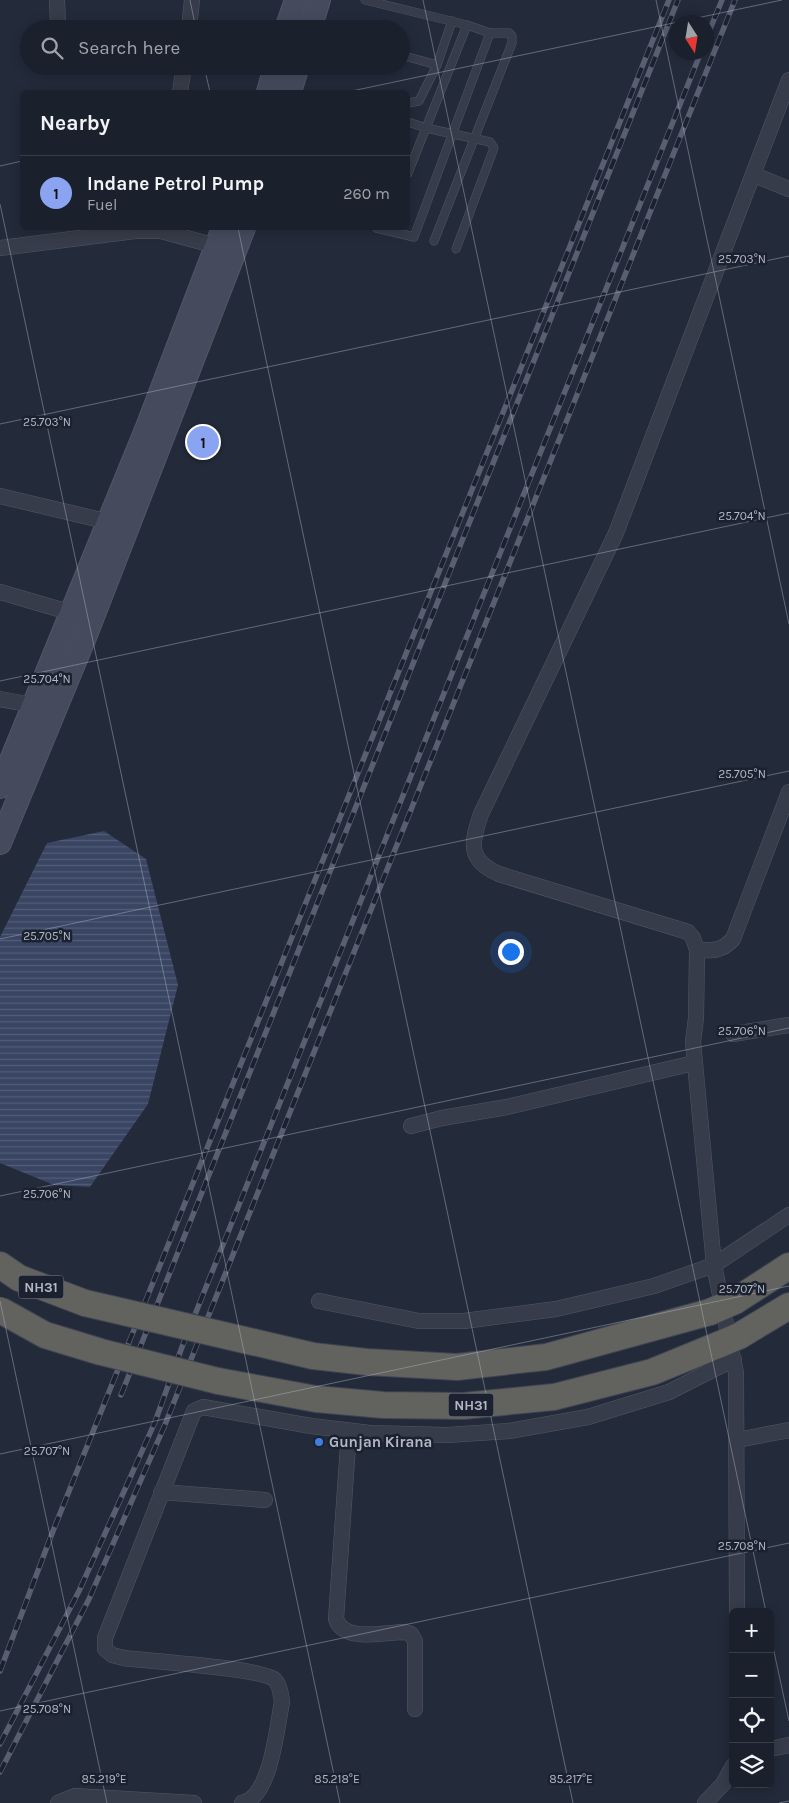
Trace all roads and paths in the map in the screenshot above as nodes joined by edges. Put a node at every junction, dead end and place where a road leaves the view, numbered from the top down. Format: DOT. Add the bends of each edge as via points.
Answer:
graph roads {
  1 [pos="57,0"];
  2 [pos="192,0"];
  3 [pos="296,0"];
  4 [pos="318,0"];
  5 [pos="365,0"];
  6 [pos="58,20"];
  7 [pos="189,20"];
  8 [pos="289,20"];
  9 [pos="312,20"];
  10 [pos="452,22"];
  11 [pos="468,25"];
  12 [pos="490,33"];
  13 [pos="410,58"];
  14 [pos="437,65"];
  15 [pos="183,75"];
  16 [pos="273,75"];
  17 [pos="295,75"];
  18 [pos="789,80"];
  19 [pos="180,90"];
  20 [pos="269,90"];
  21 [pos="291,90"];
  22 [pos="410,103"];
  23 [pos="410,123"];
  24 [pos="426,128"];
  25 [pos="453,133"];
  26 [pos="472,140"];
  27 [pos="410,168"];
  28 [pos="754,175"];
  29 [pos="789,189"];
  30 [pos="148,230"];
  31 [pos="169,230"];
  32 [pos="243,230"];
  33 [pos="389,230"];
  34 [pos="53,234"];
  35 [pos="220,237"];
  36 [pos="434,241"];
  37 [pos="0,248"];
  38 [pos="456,249"];
  39 [pos="174,384"];
  40 [pos="0,496"];
  41 [pos="109,522"];
  42 [pos="0,592"];
  43 [pos="72,613"];
  44 [pos="0,699"];
  45 [pos="33,705"];
  46 [pos="0,787"];
  47 [pos="789,792"];
  48 [pos="0,844"];
  49 [pos="697,950"];
  50 [pos="789,1025"];
  51 [pos="733,1034"];
  52 [pos="694,1063"];
  53 [pos="411,1126"];
  54 [pos="789,1216"];
  55 [pos="0,1265"];
  56 [pos="714,1265"];
  57 [pos="789,1266"];
  58 [pos="319,1301"];
  59 [pos="789,1306"];
  60 [pos="0,1310"];
  61 [pos="730,1347"];
  62 [pos="789,1430"];
  63 [pos="349,1431"];
  64 [pos="737,1440"];
  65 [pos="161,1492"];
  66 [pos="265,1500"];
  67 [pos="737,1608"];
  68 [pos="415,1709"];
  69 [pos="789,1745"];
  70 [pos="774,1748"];
  71 [pos="729,1773"];
  72 [pos="58,1803"];
  73 [pos="194,1803"];
  74 [pos="242,1803"];
  75 [pos="705,1803"];
  1 -- 6 [label="street"];
  2 -- 7 [label="street"];
  3 -- 8 [label="main road"];
  4 -- 9 [label="main road"];
  5 -- 10 [label="lane"];
  10 -- 11 [label="lane"];
  10 -- 14 [label="lane"];
  11 -- 12 [label="lane"];
  11 -- 24 [label="lane"];
  12 -- 25 [label="lane"];
  12 -- 26 [label="lane" via="509,33 512,43"];
  13 -- 14 [label="lane"];
  14 -- 22 [label="lane" via="419,101"];
  15 -- 19 [label="street"];
  16 -- 20 [label="main road"];
  17 -- 21 [label="main road"];
  18 -- 28 [label="street"];
  23 -- 24 [label="lane"];
  24 -- 25 [label="lane"];
  24 -- 27 [label="lane"];
  25 -- 26 [label="lane"];
  25 -- 33 [label="lane" via="414,237"];
  26 -- 36 [label="lane"];
  26 -- 38 [label="lane" via="490,142 494,148"];
  28 -- 29 [label="street"];
  28 -- 49 [label="street" via="616,533 481,814 473,843 476,857 488,869 688,932"];
  30 -- 34 [label="street"];
  31 -- 35 [label="street"];
  32 -- 39 [label="main road"];
  34 -- 37 [label="street"];
  35 -- 39 [label="main road"];
  39 -- 41 [label="main road"];
  39 -- 48 [label="main road" via="86,635"];
  40 -- 41 [label="street"];
  41 -- 43 [label="main road"];
  42 -- 43 [label="street"];
  43 -- 45 [label="main road"];
  44 -- 45 [label="street"];
  45 -- 46 [label="main road"];
  47 -- 49 [label="street" via="734,938 726,947 715,951"];
  49 -- 52 [label="street"];
  50 -- 51 [label="street"];
  52 -- 53 [label="street"];
  52 -- 56 [label="street"];
  54 -- 56 [label="street"];
  55 -- 57 [label="highway, NH31, bridge" via="19,1278 85,1303 313,1356 457,1367 546,1357 710,1312 735,1301"];
  56 -- 58 [label="street" via="602,1300 516,1316 464,1321 419,1321"];
  56 -- 61 [label="street"];
  59 -- 61 [label="highway, NH31"];
  60 -- 61 [label="highway, NH31, bridge" via="45,1335 218,1381 316,1398 383,1405 463,1406 554,1397 652,1372"];
  61 -- 63 [label="street" via="669,1392 588,1417 509,1431 405,1435"];
  61 -- 64 [label="street" via="737,1388"];
  62 -- 64 [label="street"];
  63 -- 65 [label="street" via="203,1408 194,1411"];
  63 -- 68 [label="street" via="336,1619 343,1630 353,1634 411,1634 415,1641"];
  64 -- 67 [label="street"];
  65 -- 66 [label="street"];
  65 -- 74 [label="street" via="105,1638 105,1649 124,1658 248,1672 274,1680 280,1689 282,1702 265,1782 257,1795"];
  69 -- 70 [label="street"];
  71 -- 75 [label="street"];
  72 -- 73 [label="street" via="75,1796"];
}
